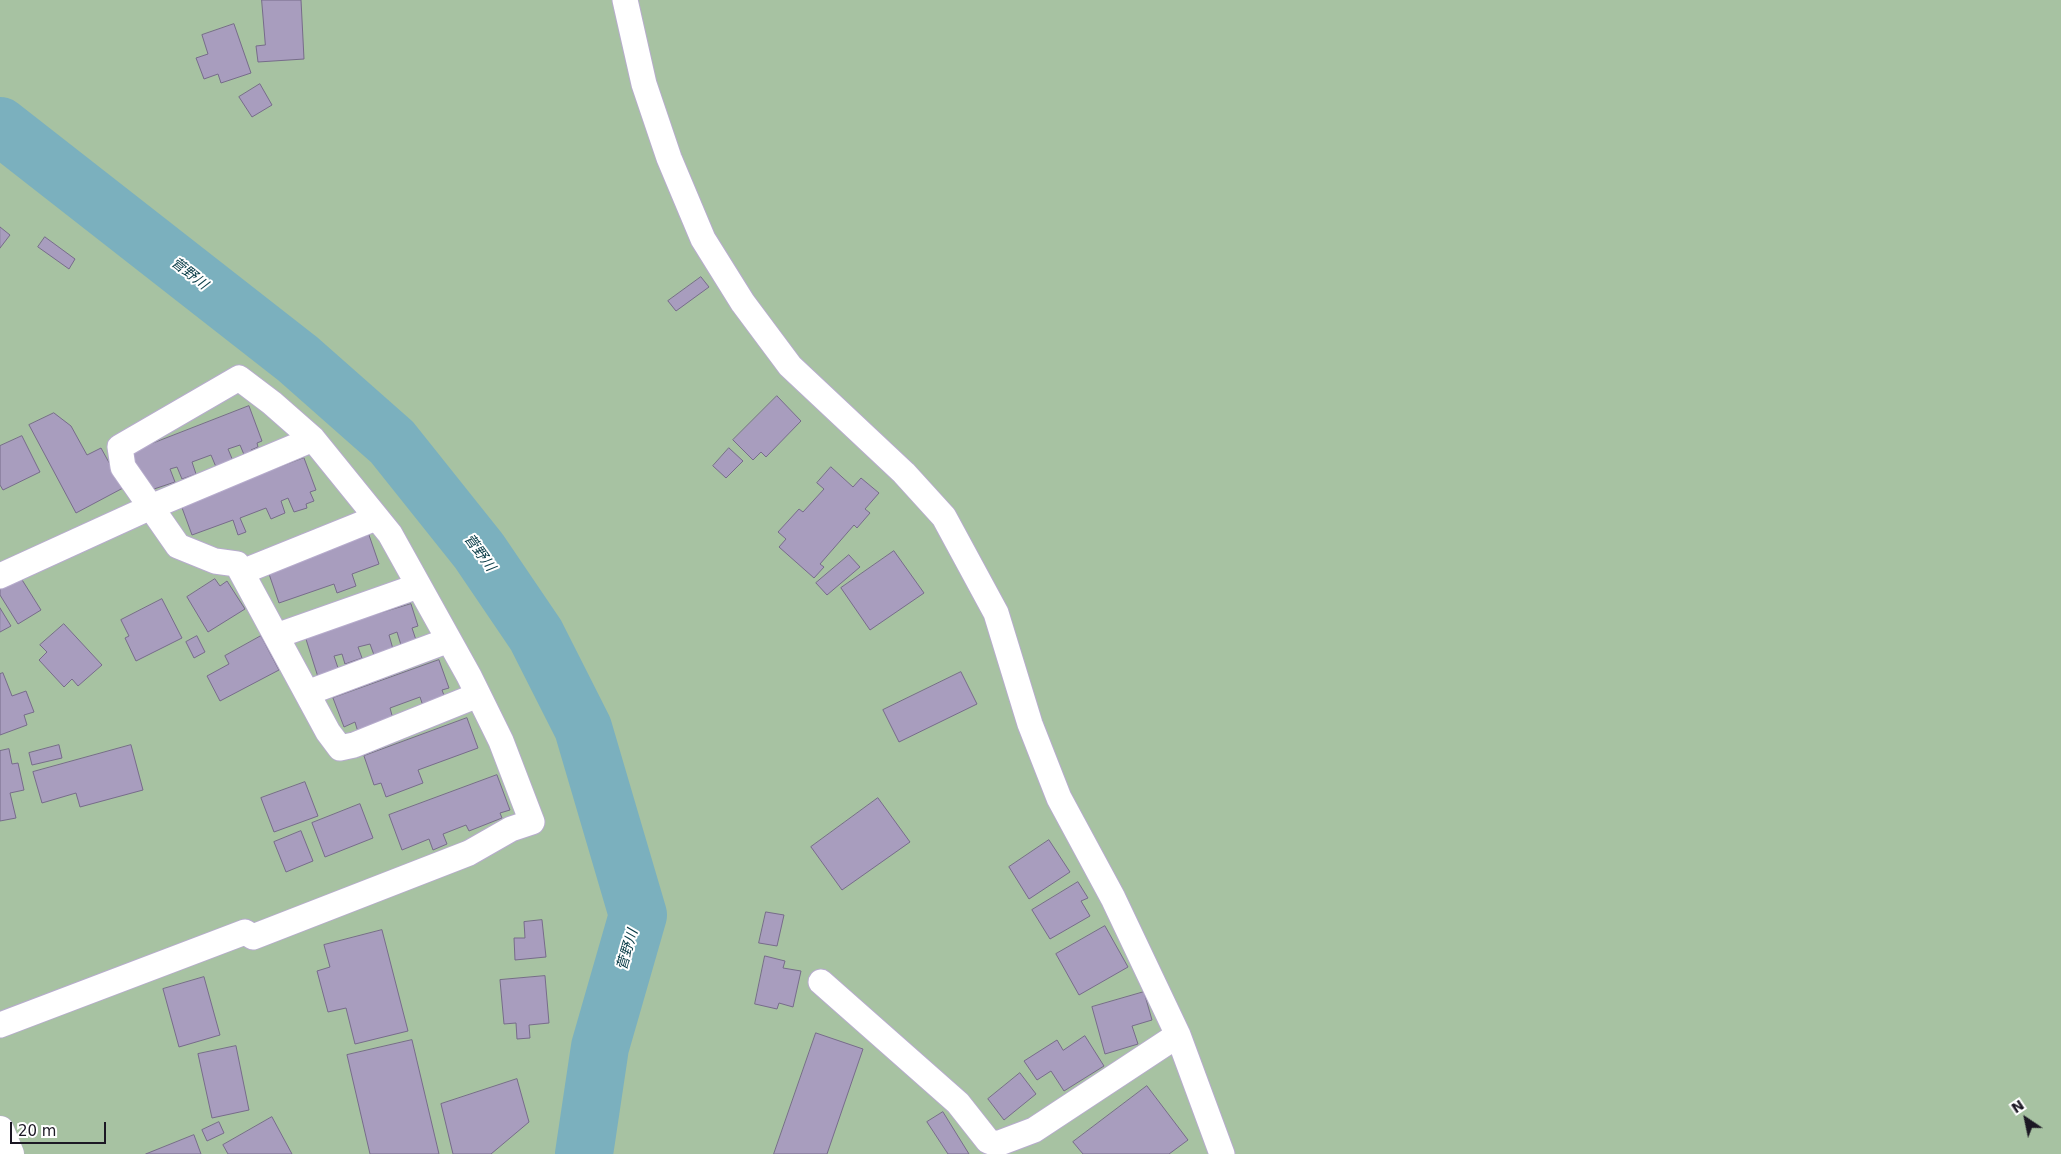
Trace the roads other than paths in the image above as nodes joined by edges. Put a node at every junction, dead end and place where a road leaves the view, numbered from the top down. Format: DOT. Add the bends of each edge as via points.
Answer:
graph roads {
  1 [pos="625,0"];
  2 [pos="312,439"];
  3 [pos="151,507"];
  4 [pos="376,518"];
  5 [pos="242,572"];
  6 [pos="0,576"];
  7 [pos="418,586"];
  8 [pos="276,636"];
  9 [pos="449,640"];
  10 [pos="307,693"];
  11 [pos="478,695"];
  12 [pos="821,982"];
  13 [pos="0,1025"];
  14 [pos="1178,1035"];
  15 [pos="0,1130"];
  16 [pos="10,1154"];
  17 [pos="1222,1154"];
  1 -- 14 [label="street" via="644,84 669,158 704,239 742,303 790,366 904,473 944,517 996,613 1030,724 1059,798 1113,898"];
  2 -- 3 [label="street"];
  2 -- 3 [label="street" via="239,378 120,447 123,467"];
  2 -- 4 [label="street"];
  3 -- 5 [label="street" via="178,546 215,562 238,564"];
  3 -- 6 [label="street"];
  4 -- 5 [label="street"];
  4 -- 7 [label="street" via="390,534"];
  5 -- 8 [label="street"];
  7 -- 8 [label="street"];
  7 -- 9 [label="street"];
  8 -- 10 [label="street"];
  9 -- 10 [label="street"];
  9 -- 11 [label="street"];
  10 -- 11 [label="street" via="340,748"];
  11 -- 13 [label="street" via="501,741 532,822 511,829 469,853 253,937 245,932"];
  12 -- 14 [label="street" via="958,1103 988,1141 998,1144 1034,1130"];
  14 -- 17 [label="street"];
  15 -- 16 [label="main road"];
}
